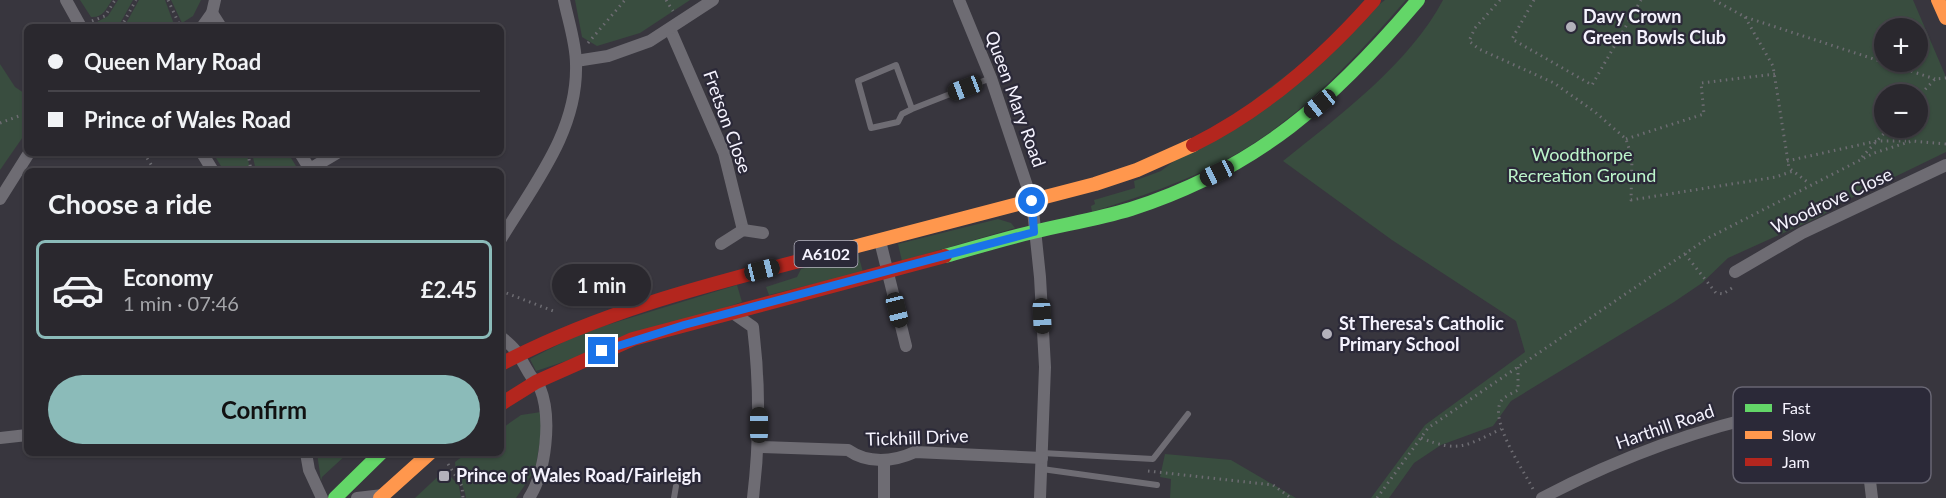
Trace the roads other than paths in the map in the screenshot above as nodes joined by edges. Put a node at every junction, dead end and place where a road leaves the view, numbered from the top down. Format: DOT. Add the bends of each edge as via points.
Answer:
graph roads {
  1 [pos="66,0"];
  2 [pos="215,0"];
  3 [pos="564,0"];
  4 [pos="713,0"];
  5 [pos="959,0"];
  6 [pos="1374,0"];
  7 [pos="1418,0"];
  8 [pos="1938,0"];
  9 [pos="212,13"];
  10 [pos="1946,18"];
  11 [pos="87,24"];
  12 [pos="204,24"];
  13 [pos="219,24"];
  14 [pos="670,29"];
  15 [pos="576,61"];
  16 [pos="991,78"];
  17 [pos="912,109"];
  18 [pos="27,156"];
  19 [pos="333,156"];
  20 [pos="1946,165"];
  21 [pos="314,168"];
  22 [pos="0,199"];
  23 [pos="1032,201"];
  24 [pos="743,230"];
  25 [pos="1034,232"];
  26 [pos="763,233"];
  27 [pos="504,234"];
  28 [pos="880,241"];
  29 [pos="721,244"];
  30 [pos="888,272"];
  31 [pos="1737,278"];
  32 [pos="732,312"];
  33 [pos="504,340"];
  34 [pos="906,346"];
  35 [pos="520,353"];
  36 [pos="504,362"];
  37 [pos="536,382"];
  38 [pos="504,402"];
  39 [pos="1188,414"];
  40 [pos="1733,423"];
  41 [pos="24,435"];
  42 [pos="0,438"];
  43 [pos="759,447"];
  44 [pos="307,456"];
  45 [pos="378,456"];
  46 [pos="427,456"];
  47 [pos="884,460"];
  48 [pos="1042,460"];
  49 [pos="1871,483"];
  50 [pos="1157,485"];
  51 [pos="676,486"];
  52 [pos="1538,495"];
  53 [pos="381,497"];
  54 [pos="322,498"];
  55 [pos="335,498"];
  56 [pos="357,498"];
  57 [pos="529,498"];
  58 [pos="674,498"];
  59 [pos="753,498"];
  60 [pos="884,498"];
  61 [pos="1040,498"];
  62 [pos="1872,498"];
  1 -- 11 [label="street"];
  2 -- 9 [label="street"];
  3 -- 15 [label="street"];
  4 -- 14 [label="street"];
  5 -- 16 [label="street, Queen Mary Road"];
  6 -- 23 [label="main road, A6102" via="1321,57 1260,106 1137,170"];
  7 -- 25 [label="main road, A6102" via="1357,70 1280,137 1190,186 1130,209"];
  8 -- 10 [label="main road"];
  9 -- 12 [label="street"];
  9 -- 13 [label="street"];
  14 -- 15 [label="street" via="627,51"];
  14 -- 24 [label="street, Fretson Close" via="724,153"];
  15 -- 27 [label="street" via="576,86 562,138"];
  16 -- 17 [label="lane"];
  16 -- 23 [label="street, Queen Mary Road"];
  17 -- 17 [label="lane" via="896,65 858,81 871,128 898,122 902,114"];
  18 -- 22 [label="street"];
  19 -- 21 [label="street"];
  20 -- 31 [label="street, Woodrove Close" via="1802,233"];
  23 -- 25 [label="street, Queen Mary Road"];
  23 -- 28 [label="main road, A6102"];
  24 -- 26 [label="street"];
  24 -- 29 [label="street"];
  25 -- 30 [label="main road, A6102"];
  25 -- 48 [label="street, Queen Mary Road" via="1045,367"];
  28 -- 30 [label="street"];
  28 -- 35 [label="main road, A6102" via="632,306"];
  30 -- 32 [label="main road, A6102"];
  30 -- 34 [label="street"];
  32 -- 37 [label="main road, A6102" via="633,339"];
  32 -- 43 [label="street" via="753,327 759,382"];
  33 -- 35 [label="street"];
  35 -- 36 [label="main road, A6102"];
  35 -- 37 [label="street"];
  37 -- 38 [label="main road, A6102"];
  37 -- 57 [label="street" via="546,425 542,468"];
  39 -- 48 [label="lane" via="1153,459"];
  40 -- 52 [label="street, Harthill Road" via="1606,466"];
  41 -- 42 [label="street"];
  43 -- 47 [label="street, Tickhill Drive" via="848,450 860,459"];
  43 -- 59 [label="street"];
  44 -- 54 [label="street"];
  45 -- 55 [label="main road"];
  46 -- 53 [label="main road"];
  47 -- 48 [label="street, Tickhill Drive" via="898,460 915,452"];
  47 -- 60 [label="street"];
  48 -- 50 [label="lane"];
  48 -- 61 [label="street, Queen Mary Road"];
  49 -- 62 [label="street, Harthill Road"];
  51 -- 58 [label="lane"];
  53 -- 56 [label="street"];
}
